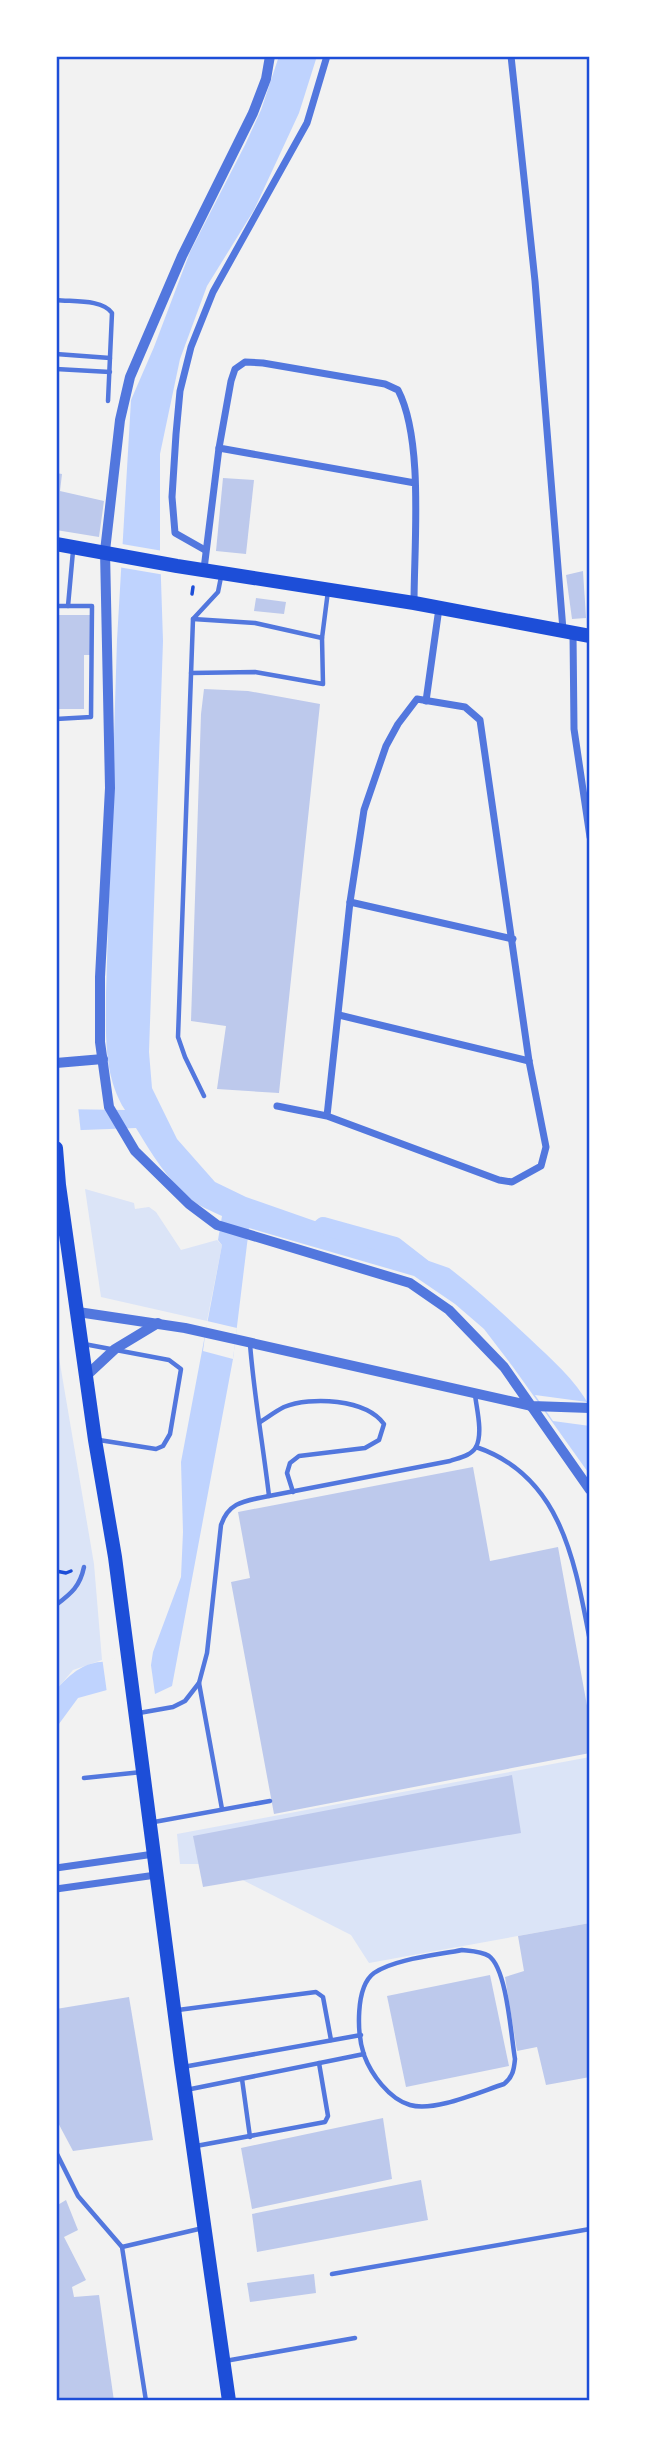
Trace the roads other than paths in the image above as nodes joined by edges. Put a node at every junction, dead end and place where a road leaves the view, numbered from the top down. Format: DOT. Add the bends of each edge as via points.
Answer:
graph roads {
  1 [pos="271,56"];
  2 [pos="327,56"];
  3 [pos="511,56"];
  4 [pos="56,300"];
  5 [pos="56,354"];
  6 [pos="110,358"];
  7 [pos="56,369"];
  8 [pos="110,372"];
  9 [pos="108,401"];
  10 [pos="219,448"];
  11 [pos="415,483"];
  12 [pos="56,544"];
  13 [pos="74,547"];
  14 [pos="205,550"];
  15 [pos="112,553"];
  16 [pos="204,569"];
  17 [pos="222,572"];
  18 [pos="328,591"];
  19 [pos="414,603"];
  20 [pos="56,606"];
  21 [pos="68,606"];
  22 [pos="439,608"];
  23 [pos="193,619"];
  24 [pos="568,632"];
  25 [pos="590,636"];
  26 [pos="323,638"];
  27 [pos="191,673"];
  28 [pos="426,701"];
  29 [pos="56,719"];
  30 [pos="590,836"];
  31 [pos="349,902"];
  32 [pos="513,939"];
  33 [pos="339,1015"];
  34 [pos="103,1059"];
  35 [pos="529,1061"];
  36 [pos="56,1063"];
  37 [pos="204,1096"];
  38 [pos="277,1106"];
  39 [pos="327,1116"];
  40 [pos="56,1148"];
  41 [pos="58,1183"];
  42 [pos="78,1312"];
  43 [pos="158,1323"];
  44 [pos="250,1343"];
  45 [pos="82,1344"];
  46 [pos="115,1349"];
  47 [pos="86,1376"];
  48 [pos="475,1394"];
  49 [pos="532,1406"];
  50 [pos="590,1408"];
  51 [pos="260,1422"];
  52 [pos="95,1440"];
  53 [pos="476,1447"];
  54 [pos="590,1490"];
  55 [pos="293,1492"];
  56 [pos="269,1496"];
  57 [pos="84,1567"];
  58 [pos="56,1605"];
  59 [pos="590,1642"];
  60 [pos="199,1683"];
  61 [pos="135,1714"];
  62 [pos="143,1772"];
  63 [pos="84,1778"];
  64 [pos="270,1801"];
  65 [pos="222,1810"];
  66 [pos="149,1822"];
  67 [pos="154,1854"];
  68 [pos="56,1868"];
  69 [pos="156,1875"];
  70 [pos="56,1889"];
  71 [pos="174,2010"];
  72 [pos="361,2035"];
  73 [pos="331,2040"];
  74 [pos="364,2054"];
  75 [pos="318,2063"];
  76 [pos="181,2068"];
  77 [pos="242,2078"];
  78 [pos="185,2090"];
  79 [pos="250,2137"];
  80 [pos="192,2146"];
  81 [pos="56,2152"];
  82 [pos="204,2227"];
  83 [pos="590,2229"];
  84 [pos="122,2248"];
  85 [pos="332,2274"];
  86 [pos="355,2338"];
  87 [pos="224,2361"];
  88 [pos="145,2399"];
  89 [pos="229,2401"];
  1 -- 15 [label="street" via="253,113 182,256 130,377 120,420"];
  2 -- 14 [label="street" via="307,123 214,292 191,347 180,391 172,497 174,533"];
  3 -- 24 [label="street"];
  4 -- 6 [label="lane" via="110,309"];
  5 -- 6 [label="lane"];
  6 -- 8 [label="lane"];
  7 -- 8 [label="lane"];
  8 -- 9 [label="lane"];
  10 -- 11 [label="street"];
  10 -- 11 [label="street" via="231,381 235,369 245,362 385,384 398,390 409,419"];
  10 -- 14 [label="street"];
  11 -- 19 [label="street"];
  12 -- 13 [label="main road"];
  13 -- 15 [label="main road"];
  13 -- 21 [label="lane"];
  14 -- 16 [label="street"];
  15 -- 16 [label="main road"];
  15 -- 34 [label="street" via="110,789 100,977"];
  16 -- 17 [label="main road"];
  17 -- 18 [label="main road"];
  17 -- 23 [label="lane" via="218,592"];
  18 -- 19 [label="main road"];
  18 -- 26 [label="lane"];
  19 -- 22 [label="main road"];
  20 -- 21 [label="lane"];
  21 -- 29 [label="lane" via="92,606 91,717"];
  22 -- 24 [label="main road"];
  22 -- 28 [label="street"];
  23 -- 26 [label="lane" via="255,623"];
  23 -- 27 [label="lane"];
  24 -- 25 [label="main road"];
  24 -- 30 [label="street" via="574,729"];
  26 -- 27 [label="lane" via="323,684 255,672"];
  27 -- 37 [label="lane" via="178,1037"];
  28 -- 31 [label="street" via="417,699 386,747 365,810"];
  28 -- 32 [label="street" via="465,707 480,720"];
  31 -- 32 [label="street"];
  31 -- 33 [label="street"];
  32 -- 35 [label="street"];
  33 -- 35 [label="street"];
  33 -- 39 [label="street"];
  34 -- 36 [label="street"];
  34 -- 49 [label="street" via="109,1107 118,1124 135,1151 189,1204 217,1225 410,1283 449,1310 504,1367"];
  35 -- 39 [label="street" via="546,1147 541,1166 512,1182"];
  38 -- 39 [label="street"];
  40 -- 41 [label="main road"];
  41 -- 42 [label="main road"];
  42 -- 43 [label="street"];
  42 -- 45 [label="main road"];
  43 -- 44 [label="street"];
  43 -- 46 [label="street"];
  44 -- 48 [label="street"];
  44 -- 51 [label="lane"];
  45 -- 46 [label="lane"];
  45 -- 47 [label="main road"];
  46 -- 47 [label="street"];
  46 -- 52 [label="lane" via="169,1360 181,1369 170,1434 156,1449"];
  47 -- 52 [label="main road"];
  48 -- 49 [label="street"];
  48 -- 53 [label="lane"];
  49 -- 50 [label="street"];
  49 -- 54 [label="street"];
  51 -- 55 [label="lane" via="303,1402 333,1402 354,1404 377,1415 384,1424 379,1440 365,1448 299,1456 287,1473"];
  51 -- 56 [label="lane"];
  52 -- 61 [label="main road"];
  53 -- 55 [label="lane" via="450,1461"];
  53 -- 59 [label="lane" via="518,1468 560,1522"];
  55 -- 56 [label="lane"];
  56 -- 60 [label="lane" via="226,1511"];
  57 -- 58 [label="lane" via="75,1591"];
  60 -- 61 [label="lane" via="185,1701 173,1707"];
  60 -- 65 [label="lane"];
  61 -- 62 [label="main road"];
  62 -- 63 [label="lane"];
  62 -- 66 [label="main road"];
  64 -- 65 [label="lane"];
  65 -- 66 [label="lane"];
  66 -- 67 [label="main road"];
  67 -- 68 [label="street"];
  67 -- 69 [label="main road"];
  69 -- 70 [label="street"];
  69 -- 71 [label="main road"];
  71 -- 73 [label="lane" via="316,1992 323,1997"];
  71 -- 76 [label="main road"];
  72 -- 73 [label="lane"];
  72 -- 74 [label="lane"];
  72 -- 74 [label="lane" via="359,2009 365,1982 385,1966 462,1950 484,1953 496,1963 515,2059 514,2071 504,2084 430,2107 410,2105 392,2096"];
  73 -- 76 [label="lane"];
  74 -- 75 [label="lane"];
  75 -- 77 [label="lane"];
  75 -- 79 [label="lane" via="328,2116 325,2122"];
  76 -- 78 [label="main road"];
  77 -- 78 [label="lane"];
  77 -- 79 [label="lane"];
  78 -- 80 [label="main road"];
  79 -- 80 [label="lane"];
  80 -- 82 [label="main road"];
  81 -- 84 [label="lane" via="78,2196"];
  82 -- 84 [label="lane"];
  82 -- 87 [label="main road"];
  83 -- 85 [label="lane"];
  84 -- 88 [label="lane"];
  86 -- 87 [label="lane"];
  87 -- 89 [label="main road"];
}
